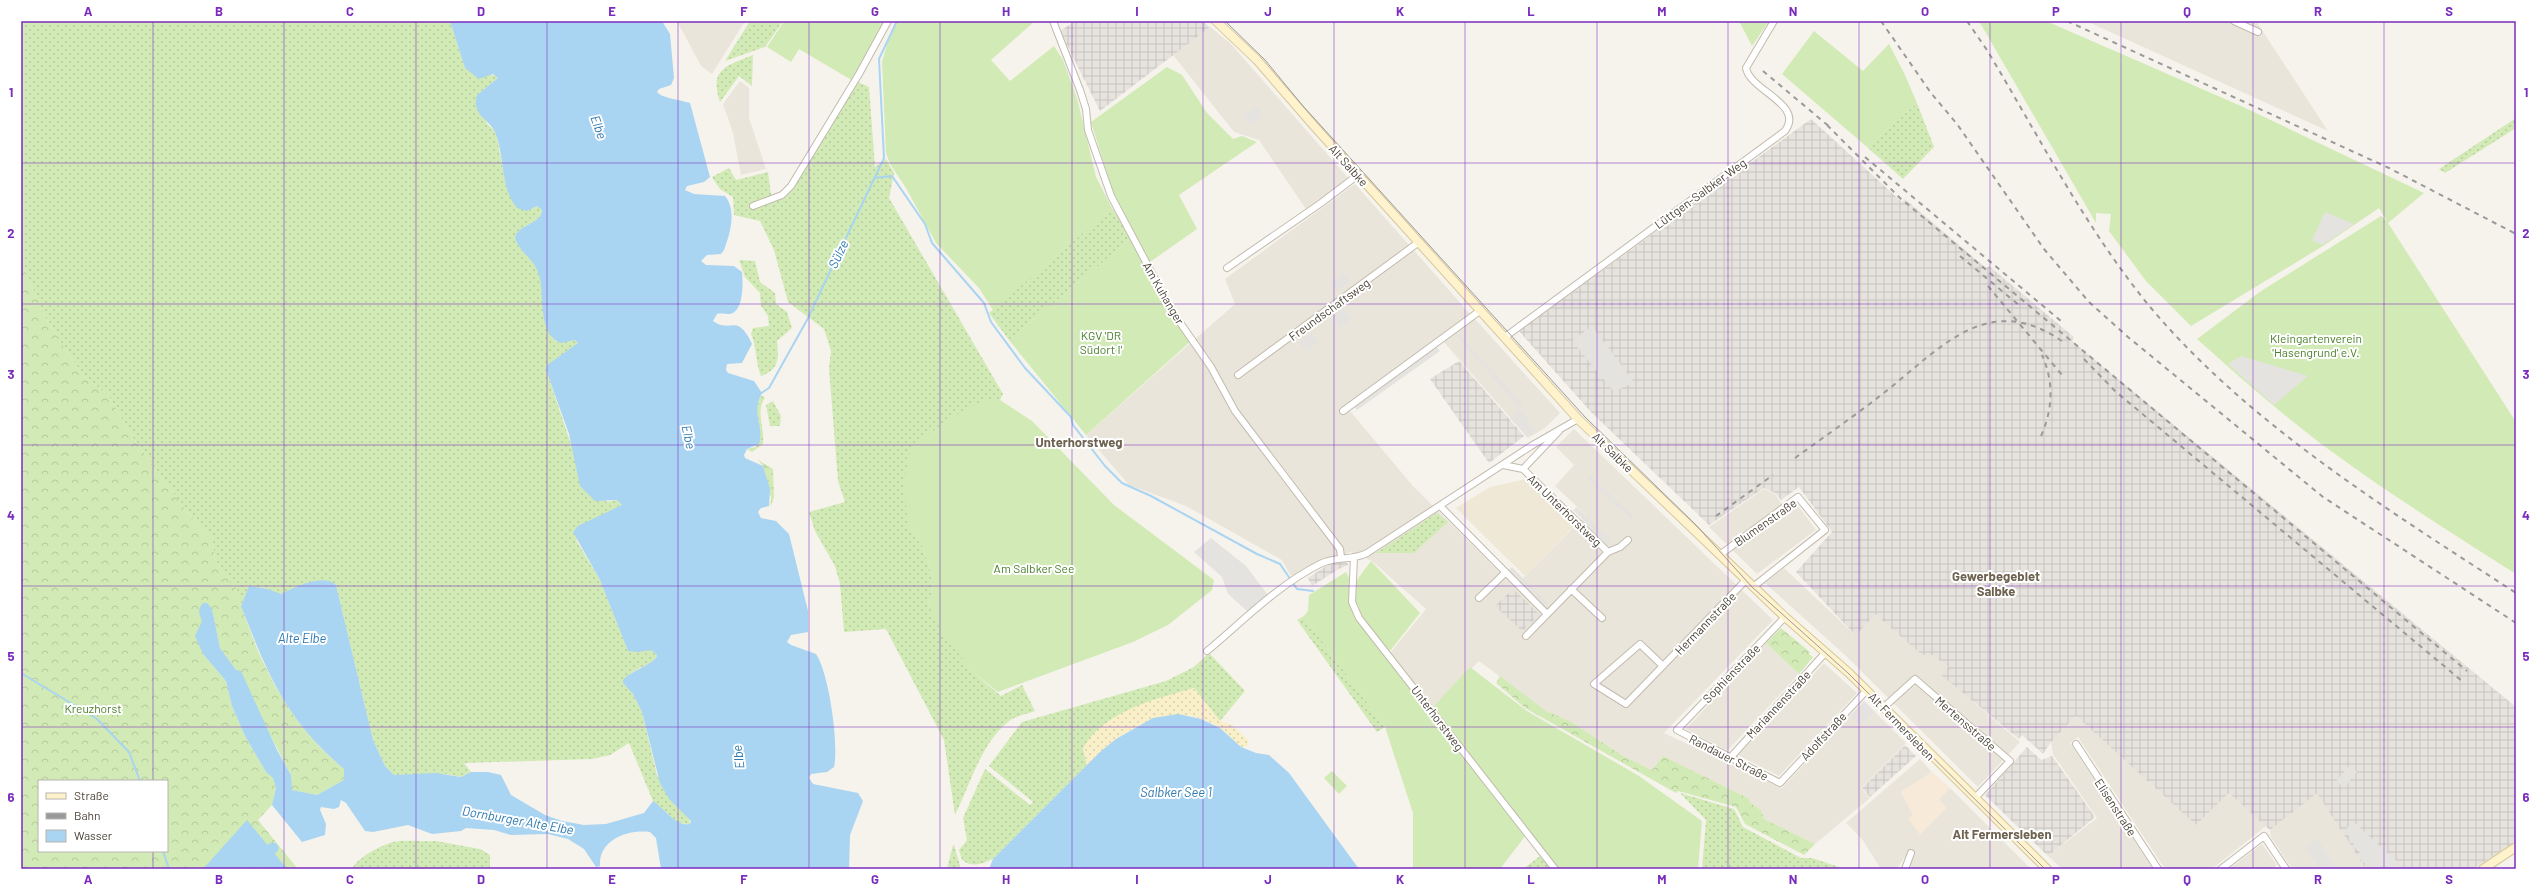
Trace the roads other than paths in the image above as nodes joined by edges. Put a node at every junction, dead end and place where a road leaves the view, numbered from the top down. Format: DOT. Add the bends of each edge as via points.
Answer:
graph roads {
  1 [pos="888,21"];
  2 [pos="1053,21"];
  3 [pos="1216,21"];
  4 [pos="1774,21"];
  5 [pos="2234,21"];
  6 [pos="2258,32"];
  7 [pos="1358,175"];
  8 [pos="753,206"];
  9 [pos="1419,242"];
  10 [pos="1227,268"];
  11 [pos="1481,310"];
  12 [pos="1505,337"];
  13 [pos="1238,375"];
  14 [pos="1344,411"];
  15 [pos="1578,419"];
  16 [pos="1559,431"];
  17 [pos="1502,465"];
  18 [pos="1523,469"];
  19 [pos="1440,506"];
  20 [pos="1628,540"];
  21 [pos="1608,552"];
  22 [pos="1721,554"];
  23 [pos="1341,557"];
  24 [pos="1354,557"];
  25 [pos="1505,573"];
  26 [pos="1746,580"];
  27 [pos="1753,587"];
  28 [pos="1571,589"];
  29 [pos="1480,598"];
  30 [pos="1547,614"];
  31 [pos="1785,617"];
  32 [pos="1602,618"];
  33 [pos="1526,636"];
  34 [pos="1207,651"];
  35 [pos="1826,652"];
  36 [pos="1663,666"];
  37 [pos="1867,690"];
  38 [pos="1884,707"];
  39 [pos="1677,730"];
  40 [pos="2076,744"];
  41 [pos="1730,758"];
  42 [pos="1780,783"];
  43 [pos="1974,798"];
  44 [pos="2516,847"];
  45 [pos="1911,852"];
  46 [pos="2283,868"];
  47 [pos="1555,869"];
  48 [pos="1906,869"];
  49 [pos="2046,869"];
  50 [pos="2158,869"];
  51 [pos="2221,869"];
  52 [pos="2483,869"];
  1 -- 8 [label="street" via="791,186 778,197"];
  2 -- 23 [label="street, Am Kuhanger" via="1080,90 1086,109 1088,130 1111,196 1172,312 1211,367 1235,411 1340,549"];
  3 -- 7 [label="main road, Alt Salbke" via="1257,60"];
  4 -- 12 [label="street, Lüttgen-Salbker Weg" via="1746,68 1750,77 1786,110 1789,121 1785,131"];
  5 -- 6 [label="street"];
  7 -- 9 [label="main road, Alt Salbke"];
  7 -- 10 [label="street"];
  9 -- 11 [label="main road, Alt Salbke"];
  9 -- 13 [label="street, Freundschaftsweg"];
  11 -- 12 [label="main road, Alt Salbke"];
  11 -- 14 [label="street"];
  12 -- 15 [label="main road, Alt Salbke"];
  15 -- 16 [label="street"];
  15 -- 22 [label="main road, Alt Salbke"];
  16 -- 17 [label="street"];
  16 -- 18 [label="street"];
  17 -- 18 [label="street"];
  17 -- 19 [label="street"];
  18 -- 21 [label="street, Am Unterhorstweg"];
  19 -- 24 [label="street" via="1367,553"];
  19 -- 25 [label="street"];
  20 -- 21 [label="street, Am Unterhorstweg"];
  21 -- 28 [label="street, Am Unterhorstweg"];
  22 -- 26 [label="main road, Alt Salbke"];
  22 -- 27 [label="street, Blumenstraße" via="1798,497 1825,530"];
  23 -- 24 [label="street"];
  23 -- 34 [label="street" via="1321,563 1286,585"];
  24 -- 47 [label="street, Unterhorstweg" via="1352,602 1359,618"];
  25 -- 29 [label="street"];
  25 -- 30 [label="street"];
  26 -- 27 [label="main road, Alt Salbke"];
  26 -- 36 [label="street, Hermannstraße"];
  27 -- 31 [label="main road, Alt Fermersleben"];
  28 -- 30 [label="street, Am Unterhorstweg"];
  28 -- 32 [label="street"];
  30 -- 33 [label="street, Am Unterhorstweg"];
  31 -- 35 [label="main road, Alt Fermersleben"];
  31 -- 39 [label="street, Sophienstraße"];
  35 -- 37 [label="main road, Alt Fermersleben"];
  35 -- 41 [label="street, Mariannenstraße"];
  36 -- 36 [label="street, Hermannstraße" via="1626,704 1594,684 1640,644"];
  37 -- 38 [label="main road, Alt Fermersleben"];
  37 -- 42 [label="street, Adolfstraße"];
  38 -- 43 [label="main road, Alt Fermersleben"];
  38 -- 43 [label="street, Mertensstraße" via="1915,679 2010,761"];
  39 -- 41 [label="street, Randauer Straße"];
  40 -- 50 [label="street, Elisenstraße"];
  41 -- 42 [label="street, Randauer Straße"];
  43 -- 49 [label="main road, Alt Fermersleben"];
  44 -- 52 [label="main road"];
  45 -- 48 [label="street"];
  46 -- 51 [label="street" via="2264,836"];
}
